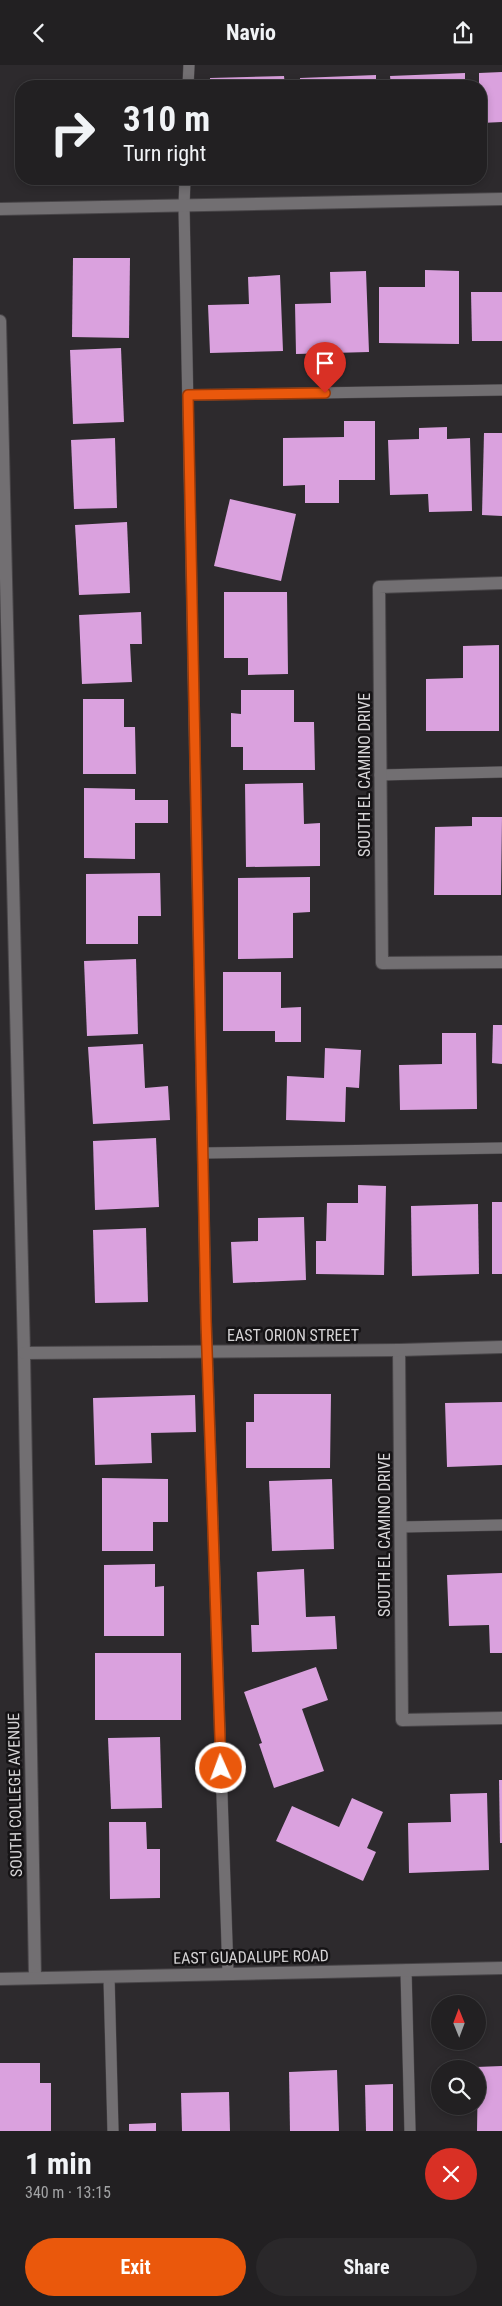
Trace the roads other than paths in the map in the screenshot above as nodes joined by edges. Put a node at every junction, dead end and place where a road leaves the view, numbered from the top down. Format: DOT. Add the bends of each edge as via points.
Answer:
graph roads {
  1 [pos="189,65"];
  2 [pos="188,80"];
  3 [pos="185,185"];
  4 [pos="502,199"];
  5 [pos="184,206"];
  6 [pos="0,209"];
  7 [pos="0,321"];
  8 [pos="502,390"];
  9 [pos="188,395"];
  10 [pos="502,583"];
  11 [pos="502,772"];
  12 [pos="380,775"];
  13 [pos="502,962"];
  14 [pos="502,1148"];
  15 [pos="204,1153"];
  16 [pos="502,1347"];
  17 [pos="399,1350"];
  18 [pos="208,1352"];
  19 [pos="24,1353"];
  20 [pos="502,1525"];
  21 [pos="400,1527"];
  22 [pos="502,1718"];
  23 [pos="502,1968"];
  24 [pos="406,1970"];
  25 [pos="228,1973"];
  26 [pos="109,1977"];
  27 [pos="35,1978"];
  28 [pos="0,1979"];
  29 [pos="113,2131"];
  30 [pos="410,2131"];
  1 -- 2 [label="lane"];
  3 -- 5 [label="lane"];
  4 -- 5 [label="street"];
  5 -- 6 [label="street"];
  5 -- 9 [label="lane"];
  7 -- 19 [label="street, SOUTH COLLEGE AVENUE"];
  8 -- 9 [label="lane"];
  9 -- 15 [label="lane"];
  10 -- 12 [label="street, SOUTH EL CAMINO DRIVE" via="379,587"];
  11 -- 12 [label="lane"];
  12 -- 13 [label="street, SOUTH EL CAMINO DRIVE" via="382,963"];
  14 -- 15 [label="lane"];
  15 -- 18 [label="lane"];
  16 -- 17 [label="street, EAST ORION STREET"];
  17 -- 18 [label="street, EAST ORION STREET"];
  17 -- 21 [label="street, SOUTH EL CAMINO DRIVE"];
  18 -- 19 [label="street, EAST ORION STREET"];
  18 -- 25 [label="lane"];
  19 -- 27 [label="street, SOUTH COLLEGE AVENUE"];
  20 -- 21 [label="lane"];
  21 -- 22 [label="street, SOUTH EL CAMINO DRIVE" via="402,1720"];
  23 -- 24 [label="street, EAST GUADALUPE ROAD"];
  24 -- 25 [label="street, EAST GUADALUPE ROAD"];
  24 -- 30 [label="lane"];
  25 -- 26 [label="street, EAST GUADALUPE ROAD"];
  26 -- 27 [label="street, EAST GUADALUPE ROAD"];
  26 -- 29 [label="lane"];
  27 -- 28 [label="street, EAST GUADALUPE ROAD"];
}
